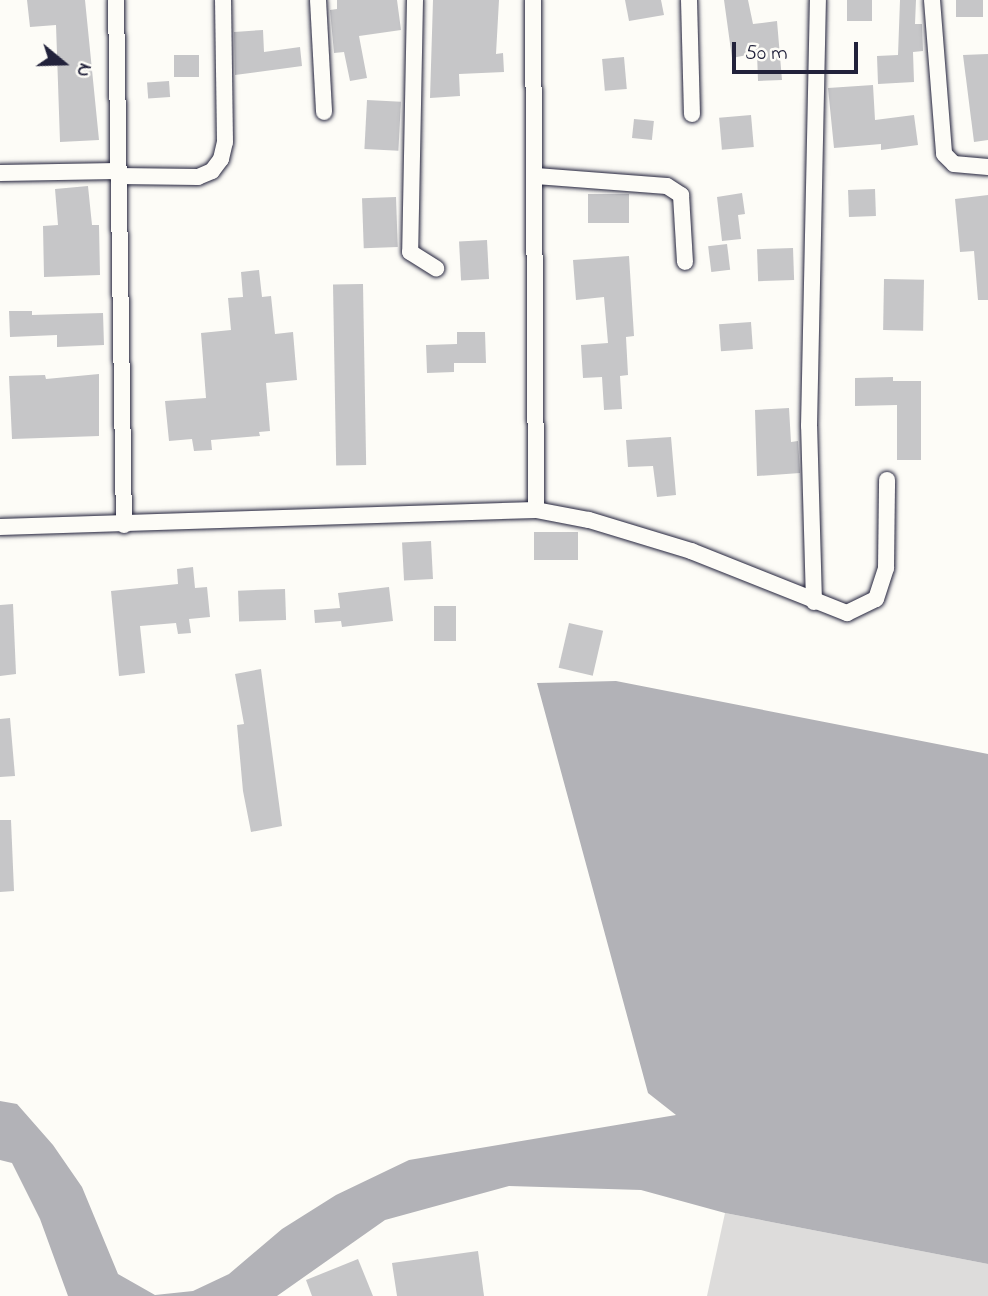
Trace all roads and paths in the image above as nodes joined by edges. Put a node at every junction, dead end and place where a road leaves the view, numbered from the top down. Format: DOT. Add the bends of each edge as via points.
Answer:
graph roads {
  1 [pos="116,0"];
  2 [pos="223,0"];
  3 [pos="318,0"];
  4 [pos="415,0"];
  5 [pos="533,0"];
  6 [pos="689,0"];
  7 [pos="818,0"];
  8 [pos="932,0"];
  9 [pos="324,112"];
  10 [pos="692,114"];
  11 [pos="988,167"];
  12 [pos="0,173"];
  13 [pos="117,174"];
  14 [pos="536,176"];
  15 [pos="685,262"];
  16 [pos="436,268"];
  17 [pos="887,480"];
  18 [pos="536,510"];
  19 [pos="124,525"];
  20 [pos="0,527"];
  21 [pos="814,602"];
  1 -- 13 [label="street"];
  2 -- 13 [label="street" via="225,142 221,159 212,171 198,177"];
  3 -- 9 [label="street"];
  4 -- 16 [label="street" via="410,252"];
  5 -- 14 [label="street"];
  6 -- 10 [label="street"];
  7 -- 21 [label="street" via="809,426"];
  8 -- 11 [label="street" via="944,154 954,164"];
  12 -- 13 [label="street"];
  13 -- 19 [label="street"];
  14 -- 15 [label="street" via="667,186 681,195"];
  14 -- 18 [label="street"];
  17 -- 21 [label="street" via="886,568 876,599 847,613"];
  18 -- 19 [label="street"];
  18 -- 21 [label="street" via="589,520 691,551"];
  19 -- 20 [label="street"];
}
